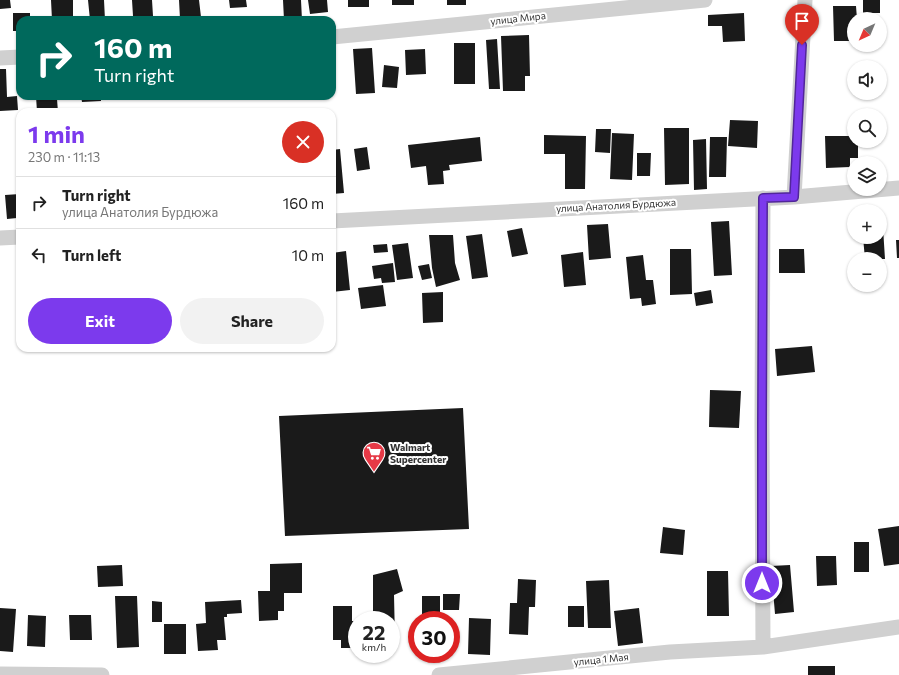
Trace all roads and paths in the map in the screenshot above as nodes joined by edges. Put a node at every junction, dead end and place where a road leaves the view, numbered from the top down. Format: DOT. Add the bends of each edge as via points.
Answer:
graph roads {
  1 [pos="705,0"];
  2 [pos="805,0"];
  3 [pos="336,37"];
  4 [pos="16,57"];
  5 [pos="0,58"];
  6 [pos="899,188"];
  7 [pos="794,197"];
  8 [pos="763,198"];
  9 [pos="336,220"];
  10 [pos="16,237"];
  11 [pos="0,238"];
  12 [pos="899,628"];
  13 [pos="763,647"];
  14 [pos="560,669"];
  15 [pos="0,674"];
  16 [pos="102,675"];
  17 [pos="440,675"];
  1 -- 3 [label="street, улица Мира"];
  2 -- 7 [label="street"];
  4 -- 5 [label="street"];
  6 -- 7 [label="street, улица Анатолия Бурдюжа"];
  7 -- 8 [label="street, улица Анатолия Бурдюжа"];
  8 -- 9 [label="street, улица Анатолия Бурдюжа"];
  8 -- 13 [label="street"];
  10 -- 11 [label="street"];
  12 -- 13 [label="street, улица 1 Мая"];
  13 -- 14 [label="street, улица 1 Мая" via="670,652"];
  14 -- 17 [label="street, улица 1 Мая"];
  15 -- 16 [label="street"];
}
